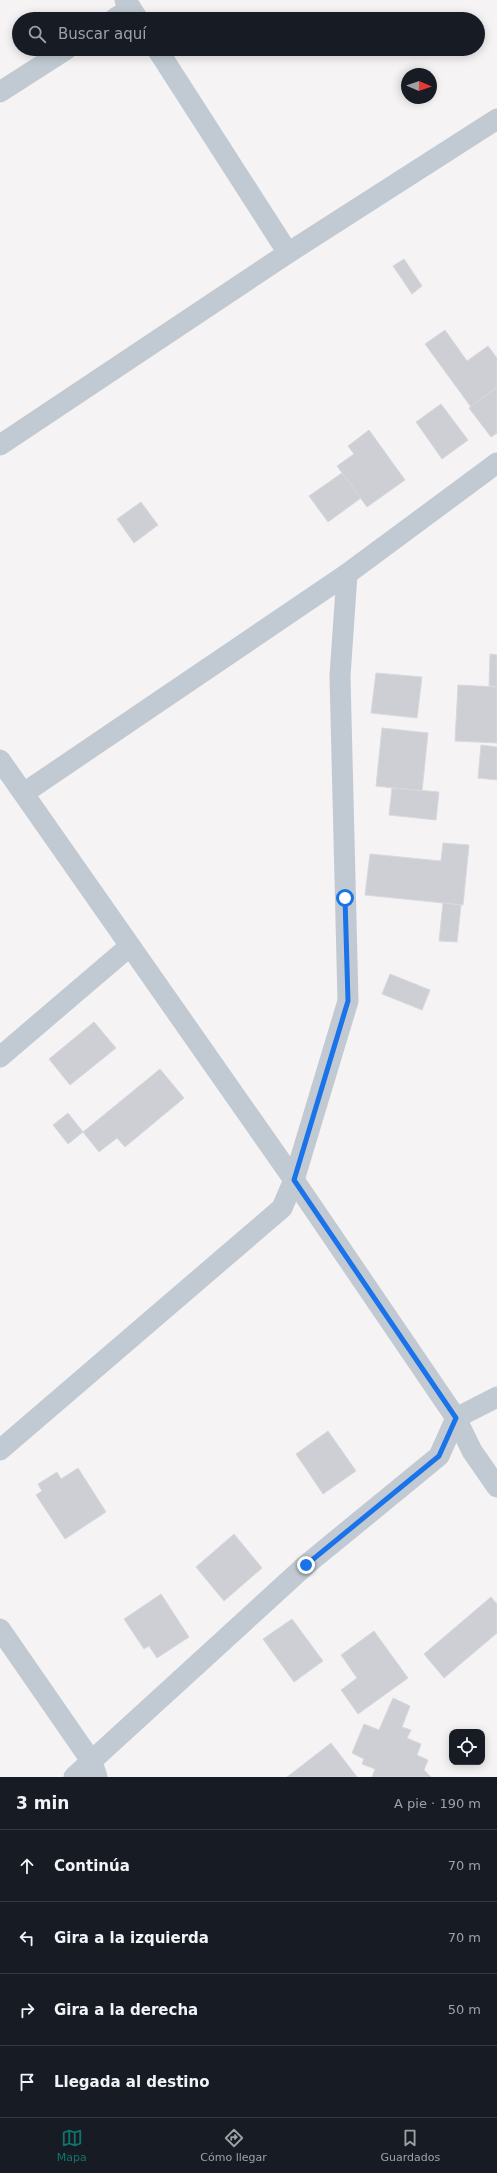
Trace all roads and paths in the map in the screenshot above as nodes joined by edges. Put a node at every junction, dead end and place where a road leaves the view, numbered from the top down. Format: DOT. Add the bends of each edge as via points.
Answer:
graph roads {
  1 [pos="56,56"];
  2 [pos="161,56"];
  3 [pos="0,92"];
  4 [pos="497,119"];
  5 [pos="288,253"];
  6 [pos="0,445"];
  7 [pos="497,463"];
  8 [pos="347,574"];
  9 [pos="0,760"];
  10 [pos="24,793"];
  11 [pos="130,946"];
  12 [pos="0,1057"];
  13 [pos="294,1180"];
  14 [pos="497,1397"];
  15 [pos="456,1418"];
  16 [pos="0,1450"];
  17 [pos="497,1487"];
  18 [pos="0,1629"];
  19 [pos="95,1769"];
  20 [pos="74,1777"];
  1 -- 3 [label="street"];
  2 -- 5 [label="street"];
  4 -- 5 [label="street"];
  5 -- 6 [label="street"];
  7 -- 8 [label="street"];
  8 -- 10 [label="street"];
  8 -- 13 [label="street" via="340,676 348,1001"];
  9 -- 10 [label="street"];
  10 -- 11 [label="street"];
  11 -- 12 [label="street"];
  11 -- 13 [label="street"];
  13 -- 15 [label="street"];
  13 -- 16 [label="street" via="282,1208"];
  14 -- 15 [label="street"];
  15 -- 17 [label="street" via="472,1452"];
  15 -- 19 [label="street" via="439,1456 306,1565"];
  18 -- 19 [label="street"];
  19 -- 20 [label="street"];
}
